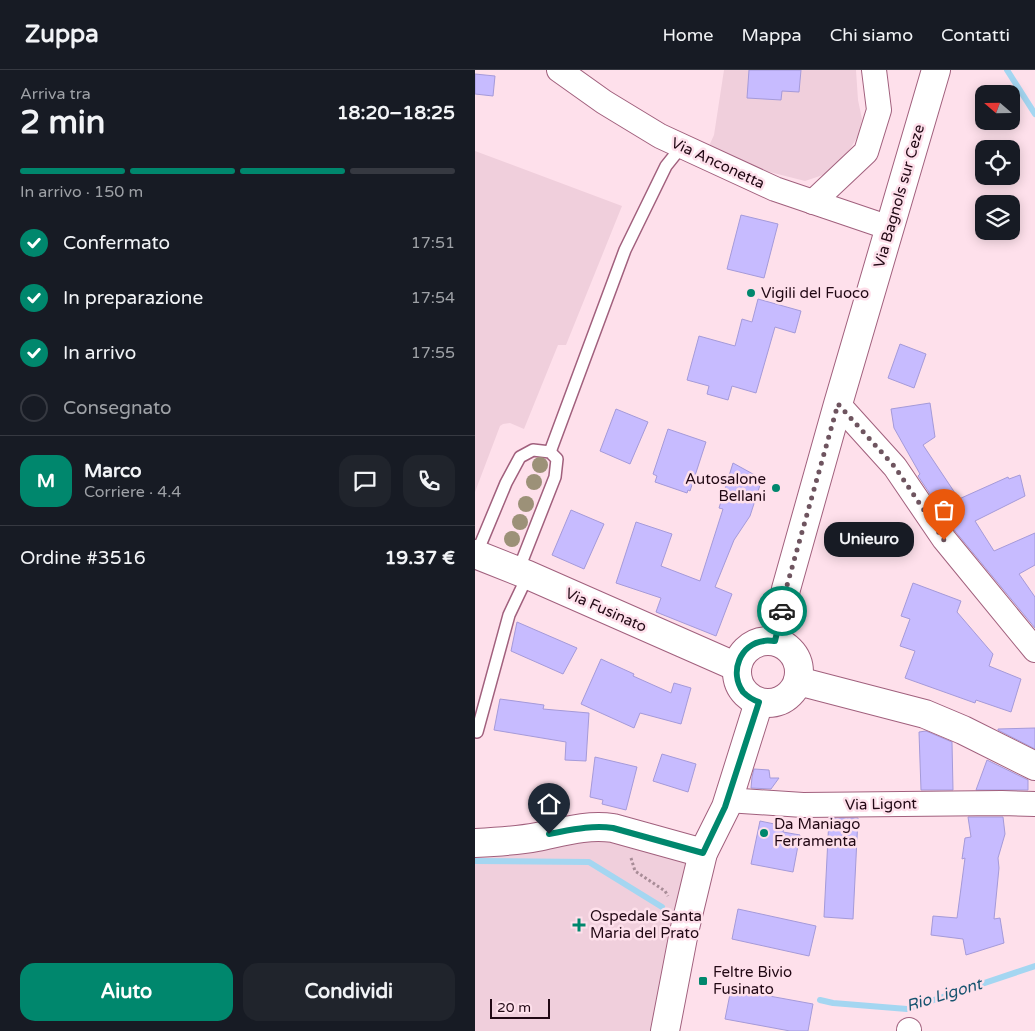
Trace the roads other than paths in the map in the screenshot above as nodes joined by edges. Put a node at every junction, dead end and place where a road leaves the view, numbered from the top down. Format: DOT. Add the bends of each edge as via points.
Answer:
graph roads {
  1 [pos="559,70"];
  2 [pos="874,70"];
  3 [pos="936,70"];
  4 [pos="682,146"];
  5 [pos="813,202"];
  6 [pos="890,228"];
  7 [pos="838,404"];
  8 [pos="551,452"];
  9 [pos="476,554"];
  10 [pos="523,573"];
  11 [pos="775,641"];
  12 [pos="1035,650"];
  13 [pos="737,667"];
  14 [pos="798,681"];
  15 [pos="759,702"];
  16 [pos="477,732"];
  17 [pos="1035,766"];
  18 [pos="727,800"];
  19 [pos="1035,804"];
  20 [pos="475,843"];
  21 [pos="703,853"];
  22 [pos="665,1031"];
  1 -- 4 [label="street, Via Anconetta" via="604,102"];
  2 -- 5 [label="street" via="879,110 866,152"];
  3 -- 6 [label="main road, Via Bagnols sur Ceze"];
  4 -- 5 [label="street, Via Anconetta" via="775,189"];
  4 -- 8 [label="lane" via="666,166 625,250"];
  5 -- 6 [label="street, Via Anconetta"];
  6 -- 7 [label="main road, Via Bagnols sur Ceze"];
  7 -- 11 [label="main road, Via Bagnols sur Ceze" via="786,589"];
  7 -- 12 [label="street" via="895,467 944,540"];
  8 -- 9 [label="lane" via="533,450 520,458 505,483"];
  8 -- 10 [label="lane" via="557,458 555,477"];
  9 -- 10 [label="main road, Via Fusinato"];
  10 -- 13 [label="main road, Via Fusinato"];
  10 -- 16 [label="lane"];
  11 -- 13 [label="main road" via="765,640 746,649"];
  11 -- 14 [label="main road" via="792,652 797,661"];
  13 -- 15 [label="main road" via="739,685 744,693"];
  14 -- 15 [label="main road" via="787,697 769,703"];
  14 -- 17 [label="main road" via="925,714"];
  15 -- 18 [label="main road"];
  18 -- 19 [label="street, Via Ligont" via="803,805"];
  18 -- 21 [label="main road"];
  20 -- 21 [label="main road" via="601,826"];
  21 -- 22 [label="main road"];
}
